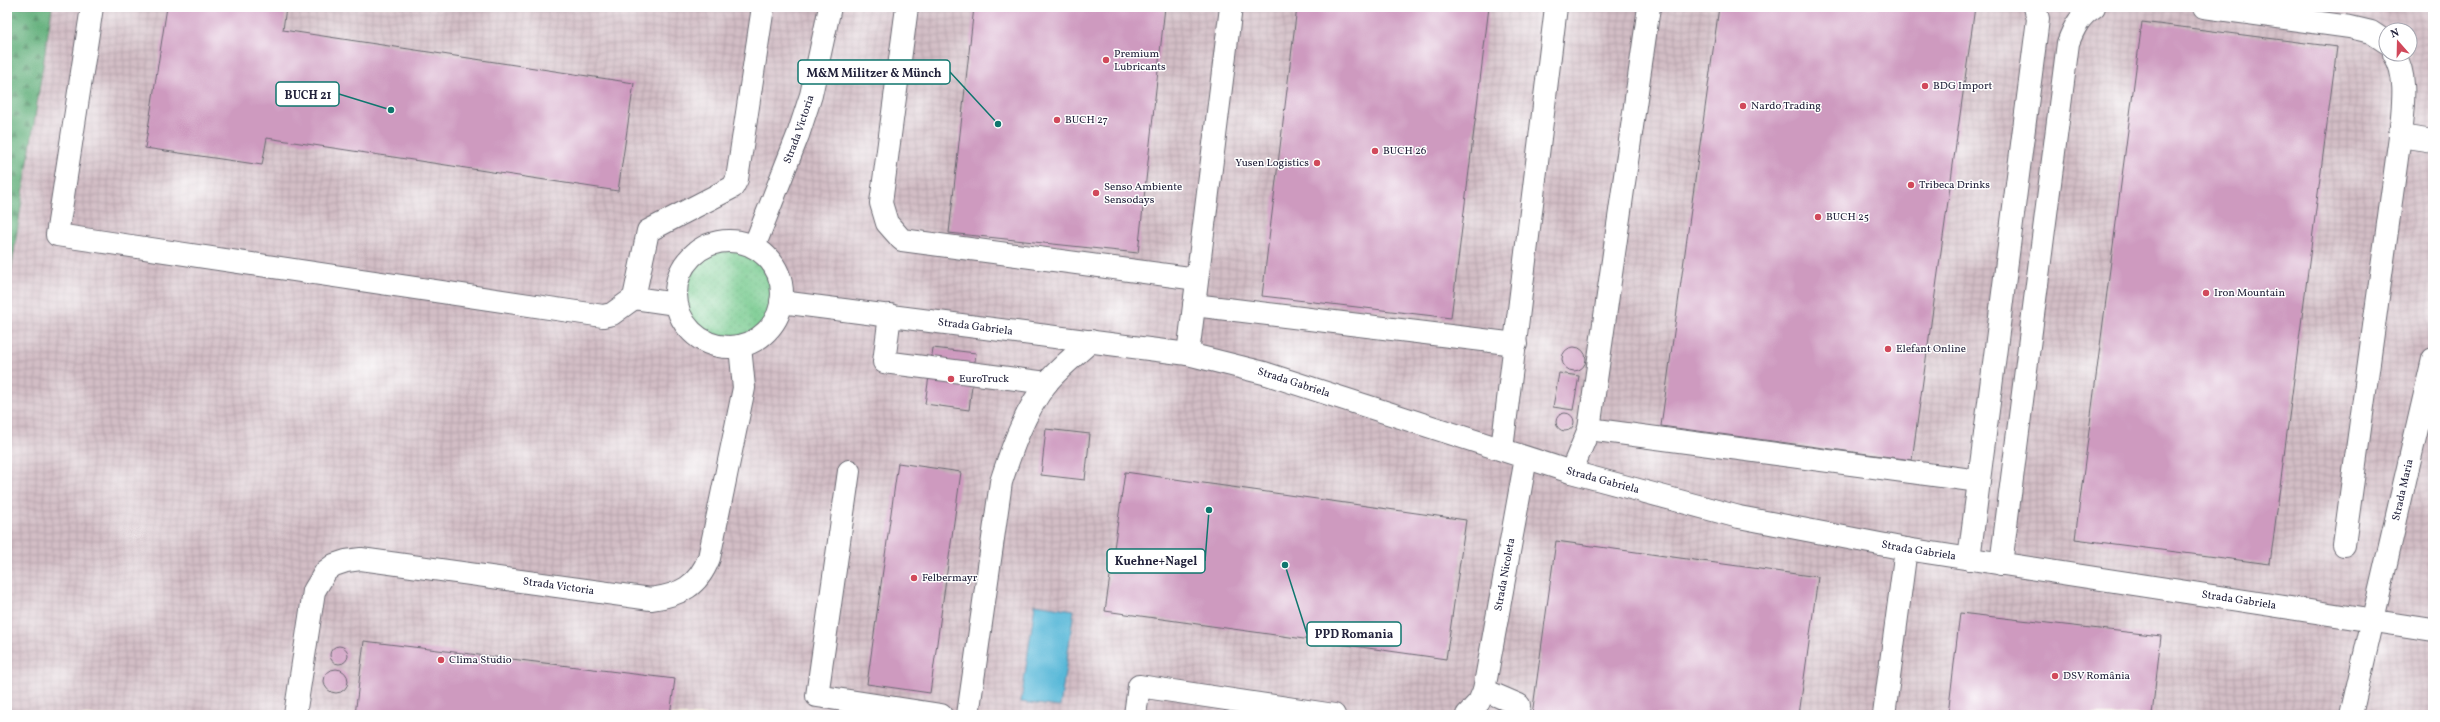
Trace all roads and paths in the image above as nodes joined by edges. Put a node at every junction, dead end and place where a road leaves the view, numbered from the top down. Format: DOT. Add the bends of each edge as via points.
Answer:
graph roads {
  1 [pos="92,7"];
  2 [pos="763,7"];
  3 [pos="830,7"];
  4 [pos="907,7"];
  5 [pos="1231,7"];
  6 [pos="1556,7"];
  7 [pos="1650,7"];
  8 [pos="2035,7"];
  9 [pos="2094,7"];
  10 [pos="2204,7"];
  11 [pos="2378,37"];
  12 [pos="2396,62"];
  13 [pos="2400,136"];
  14 [pos="2433,141"];
  15 [pos="754,247"];
  16 [pos="1197,279"];
  17 [pos="634,298"];
  18 [pos="781,302"];
  19 [pos="676,304"];
  20 [pos="1194,305"];
  21 [pos="890,315"];
  22 [pos="1091,341"];
  23 [pos="1516,344"];
  24 [pos="740,346"];
  25 [pos="1188,354"];
  26 [pos="2433,359"];
  27 [pos="1047,383"];
  28 [pos="1589,429"];
  29 [pos="1502,449"];
  30 [pos="1526,458"];
  31 [pos="849,471"];
  32 [pos="1571,472"];
  33 [pos="1979,481"];
  34 [pos="2344,545"];
  35 [pos="1906,549"];
  36 [pos="1969,559"];
  37 [pos="2001,564"];
  38 [pos="2372,621"];
  39 [pos="2433,630"];
  40 [pos="1484,690"];
  41 [pos="295,715"];
  42 [pos="941,715"];
  43 [pos="968,715"];
  44 [pos="1135,715"];
  45 [pos="1334,715"];
  46 [pos="1467,715"];
  47 [pos="1517,715"];
  48 [pos="1884,715"];
  49 [pos="2351,715"];
  1 -- 17 [label="street" via="57,235 603,316 612,314"];
  2 -- 17 [label="street" via="735,183 727,191 648,231"];
  3 -- 15 [label="street, Strada Victoria" via="811,95"];
  4 -- 16 [label="street" via="881,203 887,223 902,240"];
  5 -- 16 [label="street"];
  6 -- 23 [label="street"];
  7 -- 28 [label="street"];
  8 -- 33 [label="street" via="2038,19"];
  9 -- 37 [label="street" via="2084,13 2074,26 2068,43"];
  10 -- 11 [label="street" via="2350,27 2371,32"];
  12 -- 13 [label="street" via="2402,80"];
  13 -- 14 [label="street"];
  13 -- 34 [label="street"];
  15 -- 18 [label="street" via="767,257 776,270 781,286"];
  15 -- 19 [label="street" via="738,242 720,242 704,247 690,257 681,271 676,287"];
  16 -- 20 [label="street"];
  17 -- 19 [label="street"];
  18 -- 21 [label="street, Strada Gabriela"];
  18 -- 24 [label="street" via="772,325 752,342"];
  19 -- 24 [label="street" via="685,324 699,339 719,346"];
  20 -- 23 [label="street"];
  20 -- 25 [label="street"];
  21 -- 22 [label="street, Strada Gabriela"];
  21 -- 27 [label="street" via="884,362"];
  22 -- 25 [label="street, Strada Gabriela"];
  22 -- 27 [label="street"];
  23 -- 29 [label="street"];
  24 -- 41 [label="street, Strada Victoria" via="744,388 709,558 705,570 689,587 679,594 652,599 361,559 346,561 326,571 314,591"];
  25 -- 29 [label="street, Strada Gabriela" via="1264,373"];
  26 -- 38 [label="street, Strada Maria"];
  27 -- 43 [label="street" via="1024,420 1001,482"];
  28 -- 32 [label="street"];
  28 -- 33 [label="street"];
  29 -- 30 [label="street, Strada Gabriela"];
  30 -- 32 [label="street, Strada Gabriela"];
  30 -- 40 [label="street, Strada Nicoleta"];
  31 -- 42 [label="street" via="817,696"];
  32 -- 35 [label="street, Strada Gabriela" via="1739,517"];
  33 -- 36 [label="street"];
  35 -- 36 [label="street, Strada Gabriela"];
  35 -- 48 [label="street"];
  36 -- 37 [label="street, Strada Gabriela"];
  37 -- 38 [label="street, Strada Gabriela"];
  38 -- 39 [label="street, Strada Gabriela"];
  38 -- 49 [label="street, Strada Maria"];
  40 -- 46 [label="street, Strada Nicoleta" via="1479,702"];
  40 -- 47 [label="street" via="1518,705"];
  44 -- 45 [label="street" via="1139,686"];
}
